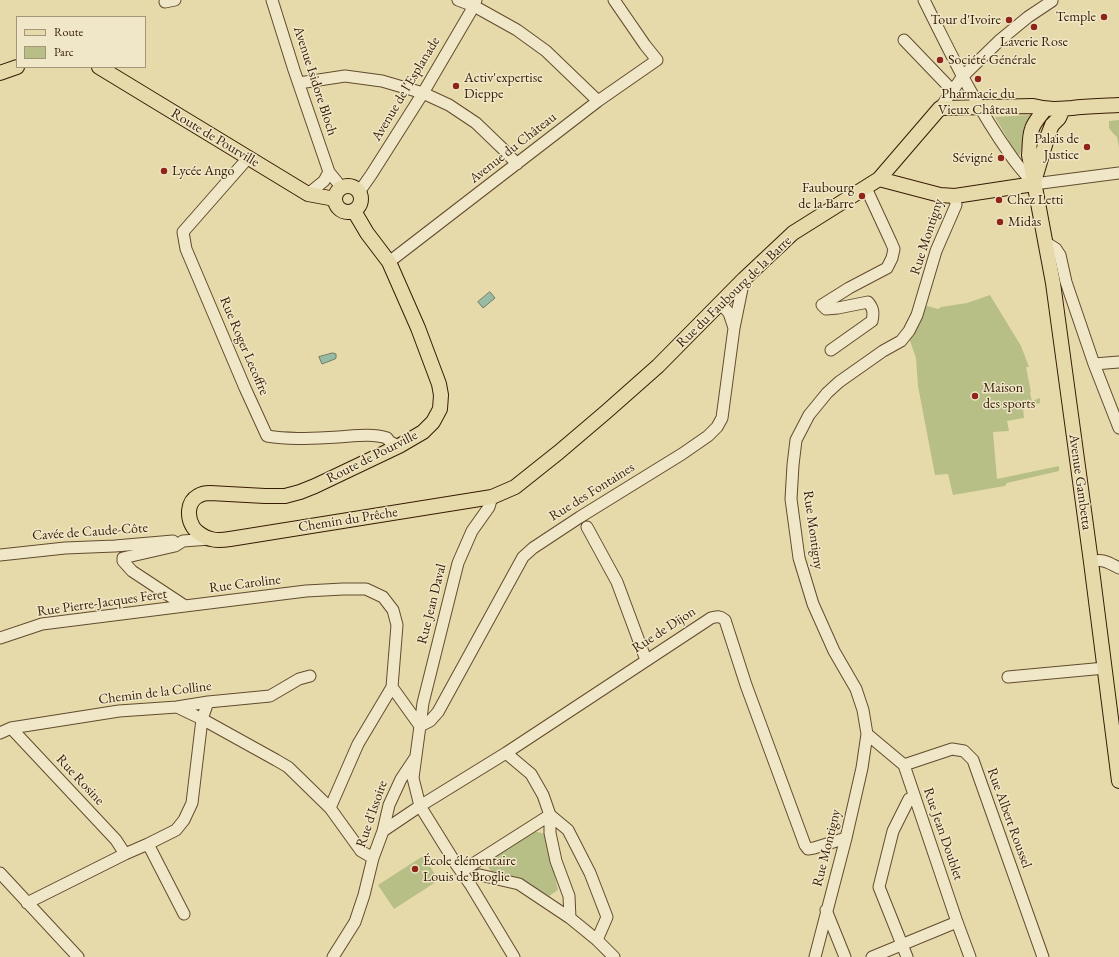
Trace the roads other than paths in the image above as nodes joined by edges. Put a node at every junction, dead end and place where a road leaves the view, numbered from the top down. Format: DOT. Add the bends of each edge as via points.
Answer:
graph roads {
  1 [pos="272,0"];
  2 [pos="458,0"];
  3 [pos="614,0"];
  4 [pos="924,0"];
  5 [pos="1052,0"];
  6 [pos="475,3"];
  7 [pos="904,40"];
  8 [pos="16,67"];
  9 [pos="101,68"];
  10 [pos="0,73"];
  11 [pos="963,76"];
  12 [pos="299,83"];
  13 [pos="952,90"];
  14 [pos="423,93"];
  15 [pos="598,101"];
  16 [pos="1119,105"];
  17 [pos="980,107"];
  18 [pos="940,108"];
  19 [pos="1045,109"];
  20 [pos="1065,109"];
  21 [pos="1048,135"];
  22 [pos="248,158"];
  23 [pos="517,164"];
  24 [pos="329,172"];
  25 [pos="1118,174"];
  26 [pos="879,179"];
  27 [pos="1034,184"];
  28 [pos="866,188"];
  29 [pos="359,192"];
  30 [pos="308,194"];
  31 [pos="338,194"];
  32 [pos="955,196"];
  33 [pos="354,211"];
  34 [pos="389,262"];
  35 [pos="744,279"];
  36 [pos="1060,282"];
  37 [pos="720,303"];
  38 [pos="734,328"];
  39 [pos="831,350"];
  40 [pos="1119,362"];
  41 [pos="1094,364"];
  42 [pos="1119,428"];
  43 [pos="399,446"];
  44 [pos="492,497"];
  45 [pos="587,527"];
  46 [pos="207,538"];
  47 [pos="183,541"];
  48 [pos="0,555"];
  49 [pos="1091,562"];
  50 [pos="1119,568"];
  51 [pos="185,606"];
  52 [pos="0,638"];
  53 [pos="646,660"];
  54 [pos="1105,668"];
  55 [pos="310,676"];
  56 [pos="1008,677"];
  57 [pos="392,687"];
  58 [pos="208,702"];
  59 [pos="177,707"];
  60 [pos="202,719"];
  61 [pos="420,726"];
  62 [pos="12,728"];
  63 [pos="0,733"];
  64 [pos="867,734"];
  65 [pos="506,753"];
  66 [pos="416,755"];
  67 [pos="904,765"];
  68 [pos="1119,781"];
  69 [pos="915,797"];
  70 [pos="420,806"];
  71 [pos="330,808"];
  72 [pos="550,815"];
  73 [pos="383,831"];
  74 [pos="846,838"];
  75 [pos="148,844"];
  76 [pos="125,854"];
  77 [pos="373,858"];
  78 [pos="474,864"];
  79 [pos="462,872"];
  80 [pos="0,873"];
  81 [pos="480,875"];
  82 [pos="470,884"];
  83 [pos="28,903"];
  84 [pos="826,910"];
  85 [pos="184,914"];
  86 [pos="570,918"];
  87 [pos="957,922"];
  88 [pos="597,940"];
  89 [pos="902,945"];
  90 [pos="78,957"];
  91 [pos="332,957"];
  92 [pos="514,957"];
  93 [pos="614,957"];
  94 [pos="815,957"];
  95 [pos="845,957"];
  96 [pos="872,957"];
  97 [pos="907,957"];
  98 [pos="970,957"];
  99 [pos="1043,957"];
  1 -- 12 [label="street, Avenue Isidore Bloch"];
  2 -- 6 [label="street"];
  3 -- 15 [label="street, Avenue du Château" via="657,60"];
  4 -- 11 [label="street"];
  5 -- 11 [label="street" via="1000,40"];
  6 -- 14 [label="street, Avenue de l'Esplanade"];
  6 -- 15 [label="street" via="546,51"];
  7 -- 13 [label="street"];
  8 -- 10 [label="main road"];
  9 -- 22 [label="main road, Route de Pourville"];
  11 -- 13 [label="street"];
  11 -- 17 [label="street"];
  12 -- 14 [label="street" via="345,76 382,81"];
  12 -- 24 [label="street, Avenue Isidore Bloch"];
  13 -- 18 [label="street"];
  14 -- 23 [label="street" via="449,105 476,123"];
  14 -- 29 [label="street, Avenue de l'Esplanade"];
  15 -- 23 [label="street, Avenue du Château"];
  16 -- 20 [label="main road"];
  17 -- 18 [label="main road"];
  17 -- 19 [label="main road" via="1033,106"];
  17 -- 27 [label="street" via="1008,153"];
  18 -- 26 [label="main road, Rue du Faubourg de la Barre"];
  19 -- 20 [label="main road"];
  19 -- 21 [label="main road"];
  19 -- 27 [label="main road, Avenue Gambetta" via="1032,127 1030,136 1029,156"];
  20 -- 21 [label="main road"];
  21 -- 27 [label="main road"];
  22 -- 30 [label="main road, Route de Pourville"];
  22 -- 43 [label="street, Rue Roger Lecoffre" via="183,232 186,249 267,436 378,436 387,438"];
  23 -- 34 [label="street, Avenue du Château"];
  24 -- 30 [label="street" via="324,181"];
  24 -- 31 [label="street, Avenue Isidore Bloch"];
  25 -- 27 [label="street"];
  26 -- 28 [label="main road, Rue du Faubourg de la Barre"];
  26 -- 32 [label="main road" via="940,195"];
  27 -- 32 [label="main road"];
  27 -- 36 [label="main road, Avenue Gambetta" via="1045,242"];
  28 -- 35 [label="main road, Rue du Faubourg de la Barre" via="793,233"];
  28 -- 39 [label="street" via="894,249 887,268 822,305 826,309 868,302 874,313 872,321"];
  29 -- 31 [label="main road" via="345,187"];
  29 -- 33 [label="main road" via="360,204"];
  30 -- 31 [label="main road, Route de Pourville"];
  31 -- 33 [label="main road" via="336,204 341,210"];
  32 -- 64 [label="street, Rue Montigny" via="956,205 936,251 917,316 909,331 901,341 883,351 827,393 809,415 796,440 791,499 799,558 813,604 834,651 856,689"];
  33 -- 34 [label="main road, Route de Pourville"];
  34 -- 43 [label="main road, Route de Pourville" via="435,371 441,395 440,409 433,422 423,432"];
  35 -- 37 [label="main road, Rue du Faubourg de la Barre"];
  35 -- 38 [label="street, Rue des Fontaines"];
  36 -- 41 [label="street"];
  36 -- 49 [label="main road, Avenue Gambetta"];
  37 -- 38 [label="street" via="729,313"];
  37 -- 44 [label="main road, Rue du Faubourg de la Barre" via="658,366 559,452 515,487"];
  38 -- 61 [label="street, Rue des Fontaines" via="722,418 718,427 682,454 562,528 522,557 438,712 430,721"];
  40 -- 41 [label="street"];
  41 -- 42 [label="street"];
  43 -- 46 [label="main road, Route de Pourville" via="315,486 285,496 210,493 197,496 190,505 189,517 193,528"];
  44 -- 46 [label="main road, Chemin du Prêche" via="230,539"];
  44 -- 61 [label="street, Rue Jean Daval" via="489,507 464,546 458,563 423,703"];
  45 -- 53 [label="street" via="617,582"];
  46 -- 47 [label="street"];
  47 -- 48 [label="street, Cavée de Caude-Côte" via="65,548"];
  47 -- 51 [label="street" via="175,546 123,558 123,561 132,571"];
  49 -- 50 [label="street" via="1106,561"];
  49 -- 54 [label="main road, Avenue Gambetta"];
  51 -- 52 [label="street, Rue Pierre-Jacques Feret" via="42,624"];
  51 -- 57 [label="street, Rue Caroline" via="306,591 366,589 383,597 393,610 396,620"];
  53 -- 65 [label="street, Rue de Dijon"];
  53 -- 74 [label="street, Rue de Dijon" via="711,618 716,616 725,620 804,845 808,849"];
  54 -- 56 [label="street"];
  54 -- 68 [label="main road, Avenue Gambetta"];
  55 -- 58 [label="street, Chemin de la Colline" via="299,679 270,696"];
  57 -- 61 [label="street"];
  57 -- 71 [label="street" via="358,744"];
  58 -- 59 [label="street, Chemin de la Colline"];
  58 -- 60 [label="street"];
  59 -- 60 [label="street"];
  59 -- 62 [label="street, Chemin de la Colline" via="119,711"];
  60 -- 71 [label="street" via="288,767"];
  60 -- 75 [label="street" via="192,803 176,830"];
  61 -- 66 [label="street, Rue d'Issoire"];
  62 -- 63 [label="street, Chemin de la Colline"];
  62 -- 76 [label="street, Rue Rosine" via="116,840"];
  64 -- 67 [label="street"];
  64 -- 74 [label="street, Rue Montigny"];
  65 -- 70 [label="street, Rue de Dijon"];
  65 -- 72 [label="street" via="531,774 543,795"];
  66 -- 70 [label="street" via="413,778"];
  66 -- 73 [label="street, Rue d'Issoire" via="389,805"];
  67 -- 69 [label="street, Rue Jean Doublet"];
  67 -- 99 [label="street, Rue Albert Roussel" via="952,749 964,751 973,760"];
  69 -- 87 [label="street, Rue Jean Doublet"];
  69 -- 89 [label="street" via="909,799 893,831 879,887"];
  70 -- 73 [label="street, Rue de Dijon"];
  70 -- 79 [label="street"];
  71 -- 77 [label="street" via="361,851"];
  72 -- 78 [label="street"];
  72 -- 86 [label="street" via="550,833 556,861 569,896"];
  72 -- 88 [label="street" via="568,830 590,873 607,917"];
  73 -- 77 [label="street, Rue d'Issoire"];
  74 -- 84 [label="street, Rue Montigny"];
  75 -- 76 [label="street"];
  75 -- 85 [label="street"];
  76 -- 83 [label="street"];
  77 -- 91 [label="street, Rue d'Issoire" via="355,922"];
  78 -- 79 [label="street"];
  78 -- 81 [label="street"];
  79 -- 82 [label="street"];
  80 -- 83 [label="street"];
  81 -- 82 [label="street"];
  81 -- 86 [label="street" via="519,884"];
  82 -- 92 [label="street"];
  83 -- 90 [label="street"];
  84 -- 94 [label="street, Rue Montigny"];
  84 -- 95 [label="street"];
  86 -- 88 [label="street"];
  87 -- 89 [label="street"];
  87 -- 98 [label="street, Rue Jean Doublet"];
  88 -- 93 [label="street"];
  89 -- 96 [label="street"];
  89 -- 97 [label="street"];
}
